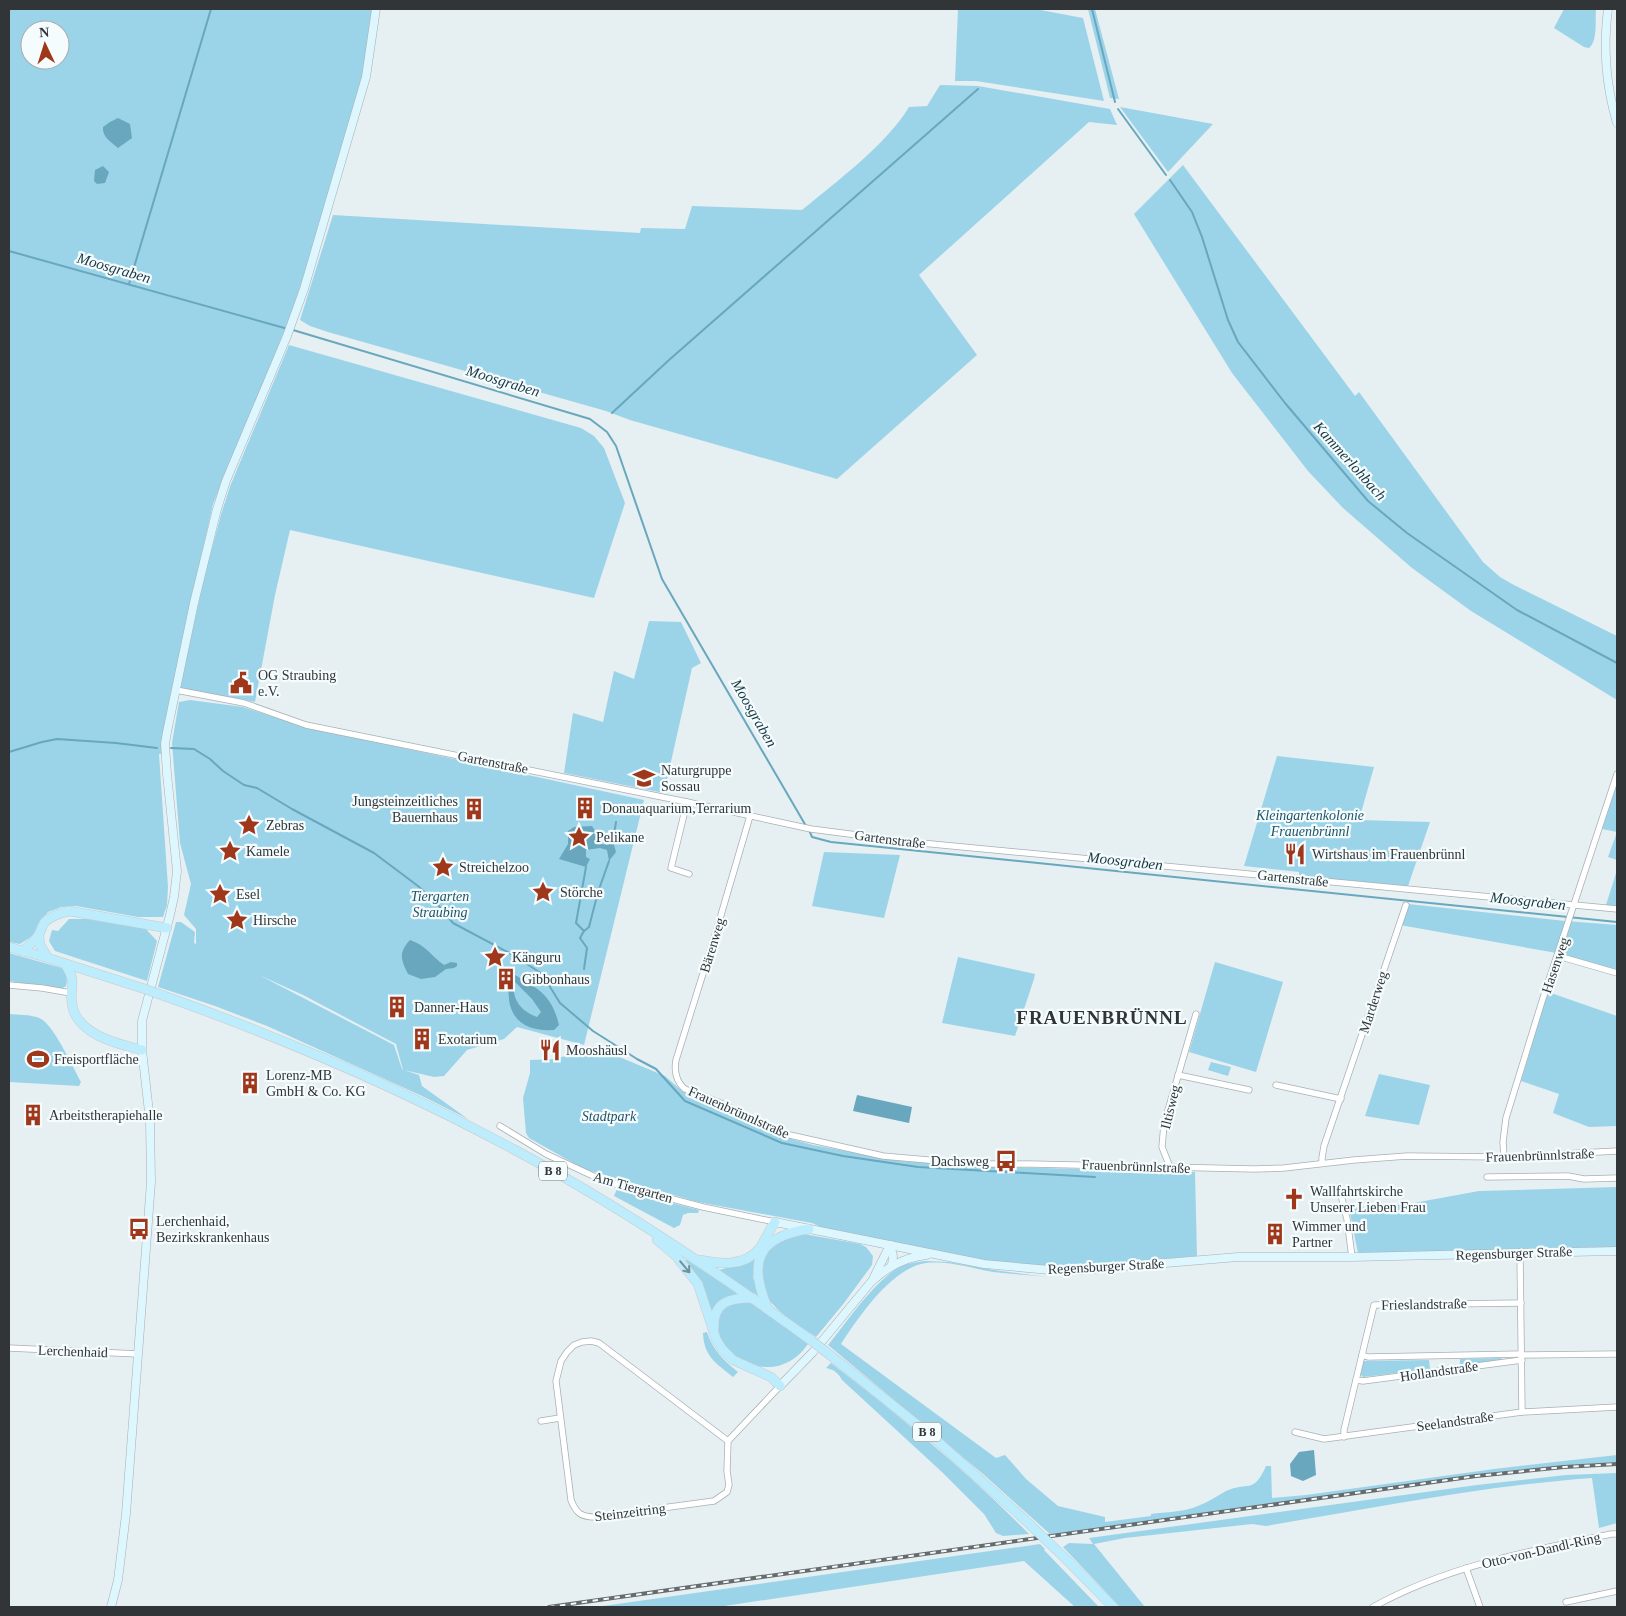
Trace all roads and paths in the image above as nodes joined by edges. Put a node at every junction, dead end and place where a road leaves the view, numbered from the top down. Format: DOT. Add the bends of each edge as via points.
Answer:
graph roads {
  1 [pos="376,9"];
  2 [pos="1608,9"];
  3 [pos="1617,123"];
  4 [pos="176,690"];
  5 [pos="1617,774"];
  6 [pos="686,802"];
  7 [pos="750,816"];
  8 [pos="689,874"];
  9 [pos="1406,905"];
  10 [pos="1574,905"];
  11 [pos="1617,909"];
  12 [pos="167,928"];
  13 [pos="39,935"];
  14 [pos="9,947"];
  15 [pos="22,950"];
  16 [pos="1558,956"];
  17 [pos="48,958"];
  18 [pos="66,964"];
  19 [pos="88,971"];
  20 [pos="1617,973"];
  21 [pos="74,982"];
  22 [pos="9,985"];
  23 [pos="71,994"];
  24 [pos="1196,1014"];
  25 [pos="142,1050"];
  26 [pos="676,1074"];
  27 [pos="1178,1075"];
  28 [pos="1276,1085"];
  29 [pos="1249,1090"];
  30 [pos="1341,1099"];
  31 [pos="500,1126"];
  32 [pos="1617,1151"];
  33 [pos="1504,1157"];
  34 [pos="1322,1163"];
  35 [pos="1170,1167"];
  36 [pos="1487,1177"];
  37 [pos="1617,1178"];
  38 [pos="1339,1187"];
  39 [pos="636,1222"];
  40 [pos="775,1222"];
  41 [pos="809,1229"];
  42 [pos="777,1237"];
  43 [pos="890,1245"];
  44 [pos="1617,1251"];
  45 [pos="1520,1254"];
  46 [pos="937,1255"];
  47 [pos="1352,1257"];
  48 [pos="697,1260"];
  49 [pos="892,1265"];
  50 [pos="871,1282"];
  51 [pos="753,1298"];
  52 [pos="1521,1303"];
  53 [pos="768,1309"];
  54 [pos="714,1334"];
  55 [pos="9,1348"];
  56 [pos="138,1354"];
  57 [pos="1617,1354"];
  58 [pos="1362,1355"];
  59 [pos="1521,1356"];
  60 [pos="1356,1380"];
  61 [pos="780,1386"];
  62 [pos="1617,1407"];
  63 [pos="1522,1412"];
  64 [pos="560,1418"];
  65 [pos="541,1420"];
  66 [pos="1295,1432"];
  67 [pos="1344,1437"];
  68 [pos="728,1442"];
  69 [pos="1617,1534"];
  70 [pos="1466,1568"];
  71 [pos="1617,1590"];
  72 [pos="1566,1602"];
  73 [pos="111,1607"];
  74 [pos="1113,1607"];
  75 [pos="1373,1607"];
  76 [pos="1480,1607"];
  1 -- 4 [label="street" via="366,77 304,289 217,509"];
  2 -- 3 [label="street" via="1606,62"];
  4 -- 6 [label="street, Gartenstraße" via="244,703 306,725"];
  4 -- 12 [label="street" via="166,744 177,870"];
  5 -- 10 [label="street, Hasenweg"];
  6 -- 7 [label="street, Gartenstraße"];
  6 -- 8 [label="street" via="671,868"];
  7 -- 10 [label="street, Gartenstraße" via="811,829 911,842"];
  7 -- 26 [label="street, Bärenweg" via="676,1060"];
  9 -- 30 [label="street, Marderweg"];
  10 -- 11 [label="street, Gartenstraße"];
  10 -- 16 [label="street, Hasenweg"];
  12 -- 13 [label="main road" via="68,911 51,917"];
  12 -- 25 [label="street" via="144,1014"];
  13 -- 15 [label="main road"];
  13 -- 17 [label="main road" via="40,945"];
  14 -- 15 [label="main road, B 8"];
  15 -- 17 [label="main road, B 8"];
  16 -- 20 [label="street"];
  16 -- 33 [label="street, Hasenweg" via="1506,1118"];
  17 -- 18 [label="main road, B 8"];
  18 -- 19 [label="main road, B 8"];
  18 -- 21 [label="main road"];
  19 -- 21 [label="main road"];
  19 -- 39 [label="main road, B 8, bridge" via="236,1022 407,1096 514,1149"];
  21 -- 23 [label="main road"];
  22 -- 23 [label="street"];
  23 -- 25 [label="main road" via="74,1012 92,1032 105,1040"];
  24 -- 27 [label="street, Iltisweg"];
  25 -- 56 [label="street" via="152,1160"];
  26 -- 35 [label="street, Frauenbrünnlstraße" via="681,1086 691,1092 723,1104 766,1127 883,1156 973,1164"];
  27 -- 29 [label="street, Iltisweg"];
  27 -- 35 [label="street, Iltisweg" via="1161,1142"];
  28 -- 30 [label="street"];
  30 -- 34 [label="street, Marderweg" via="1324,1146"];
  31 -- 40 [label="street, Am Tiergarten" via="546,1154 604,1181"];
  32 -- 33 [label="street, Frauenbrünnlstraße"];
  33 -- 34 [label="street, Frauenbrünnlstraße" via="1407,1156"];
  34 -- 35 [label="street, Frauenbrünnlstraße" via="1254,1169"];
  36 -- 37 [label="street, Frauenbrünnlstraße"];
  38 -- 47 [label="street"];
  39 -- 48 [label="main road, B 8"];
  39 -- 54 [label="main road, one-way" via="676,1256 695,1280"];
  40 -- 41 [label="street, Regensburger Straße"];
  40 -- 42 [label="main road"];
  40 -- 48 [label="main road" via="758,1249 748,1257 723,1264"];
  41 -- 42 [label="main road"];
  41 -- 43 [label="street, Regensburger Straße"];
  42 -- 53 [label="main road" via="758,1264 758,1281"];
  43 -- 46 [label="street, Regensburger Straße"];
  43 -- 49 [label="street"];
  43 -- 50 [label="street"];
  44 -- 45 [label="street, Regensburger Straße"];
  45 -- 47 [label="street, Regensburger Straße"];
  45 -- 52 [label="street"];
  46 -- 47 [label="street, Regensburger Straße" via="998,1266 1050,1270 1089,1270 1238,1257"];
  46 -- 49 [label="street" via="914,1257"];
  48 -- 51 [label="main road, B 8"];
  49 -- 50 [label="street"];
  50 -- 61 [label="street"];
  51 -- 53 [label="main road, B 8"];
  51 -- 54 [label="main road" via="736,1298 722,1304 714,1318"];
  52 -- 58 [label="street, Frieslandstraße" via="1374,1305"];
  52 -- 59 [label="street"];
  53 -- 74 [label="main road, B 8, bridge" via="935,1439 1024,1519"];
  54 -- 61 [label="main road" via="733,1360 772,1377"];
  55 -- 56 [label="street, Lerchenhaid"];
  56 -- 73 [label="street" via="123,1551"];
  57 -- 59 [label="street, Hollandstraße"];
  58 -- 59 [label="street, Hollandstraße"];
  58 -- 60 [label="street, Frieslandstraße"];
  59 -- 60 [label="street, Hollandstraße"];
  59 -- 63 [label="street"];
  60 -- 67 [label="street, Frieslandstraße"];
  61 -- 68 [label="street"];
  62 -- 63 [label="street, Seelandstraße"];
  63 -- 67 [label="street, Seelandstraße"];
  64 -- 65 [label="street"];
  64 -- 68 [label="street, Steinzeitring" via="556,1382 562,1361 574,1345 591,1341 599,1343"];
  64 -- 68 [label="street, Steinzeitring" via="571,1500 576,1511 584,1517 714,1501 727,1492 729,1484"];
  66 -- 67 [label="street, Seelandstraße" via="1324,1439"];
  69 -- 70 [label="street, Otto-von-Dandl-Ring" via="1511,1554"];
  70 -- 75 [label="street, Otto-von-Dandl-Ring" via="1411,1588"];
  70 -- 76 [label="street, Otto-von-Dandl-Ring"];
  71 -- 72 [label="street"];
}
